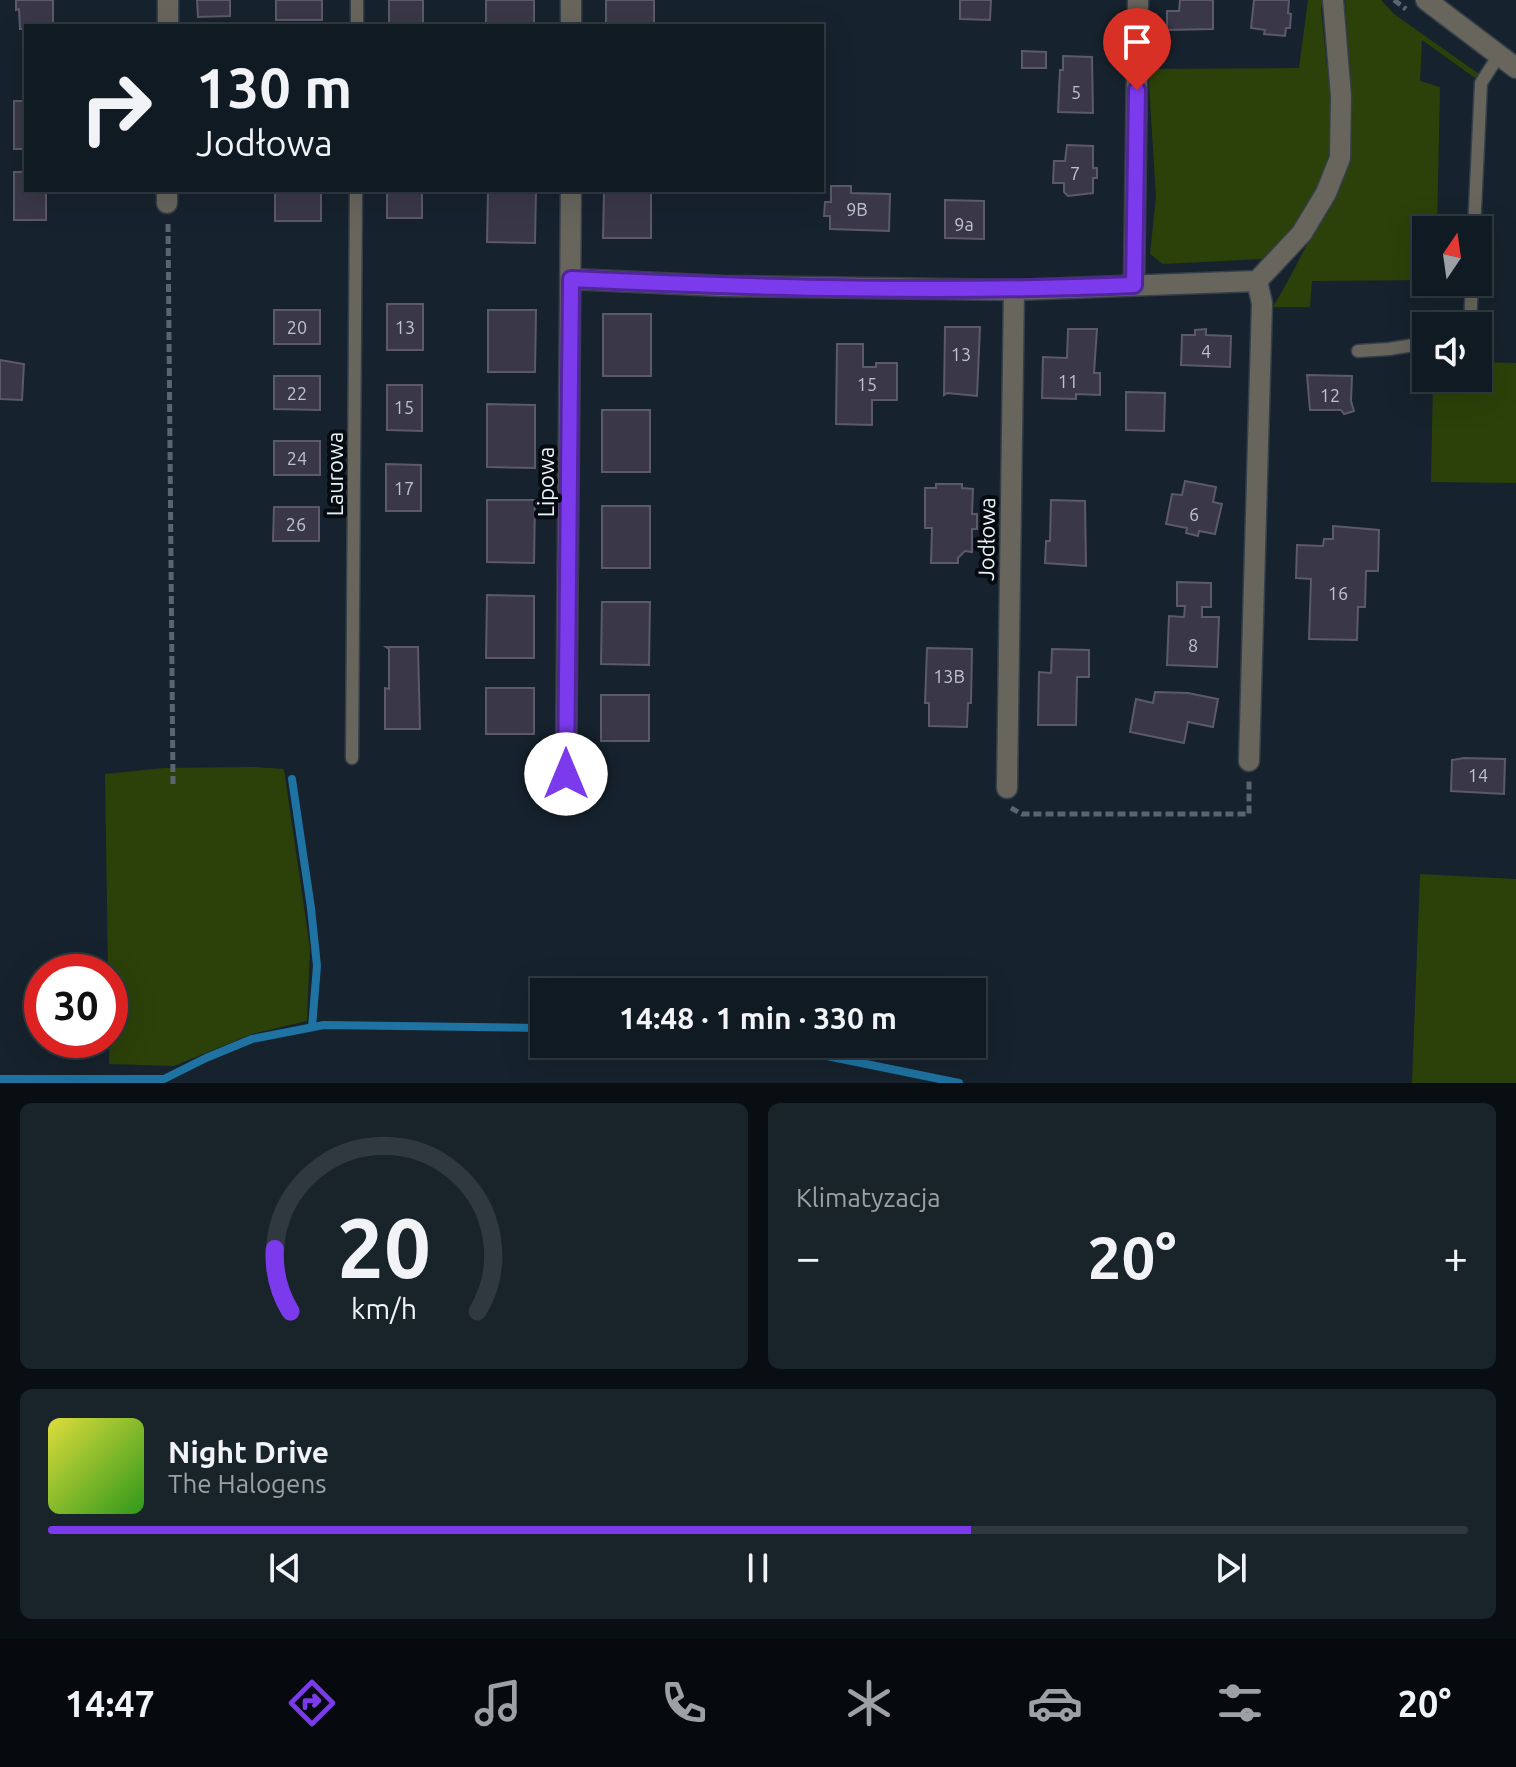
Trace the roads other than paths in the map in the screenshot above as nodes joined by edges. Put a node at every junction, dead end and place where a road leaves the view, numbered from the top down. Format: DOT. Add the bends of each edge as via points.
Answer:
graph roads {
  1 [pos="168,0"];
  2 [pos="357,0"];
  3 [pos="571,0"];
  4 [pos="1138,0"];
  5 [pos="1333,0"];
  6 [pos="1426,0"];
  7 [pos="168,24"];
  8 [pos="357,24"];
  9 [pos="571,24"];
  10 [pos="1508,62"];
  11 [pos="356,192"];
  12 [pos="571,192"];
  13 [pos="1475,216"];
  14 [pos="571,279"];
  15 [pos="1257,281"];
  16 [pos="1134,285"];
  17 [pos="1014,290"];
  18 [pos="1412,345"];
  19 [pos="1358,351"];
  20 [pos="352,758"];
  21 [pos="1249,761"];
  22 [pos="566,774"];
  23 [pos="1007,788"];
  1 -- 7 [label="street"];
  2 -- 8 [label="lane"];
  3 -- 9 [label="street"];
  4 -- 16 [label="street"];
  5 -- 15 [label="street" via="1340,158 1302,233"];
  6 -- 10 [label="street"];
  10 -- 13 [label="lane" via="1481,83"];
  11 -- 20 [label="lane, Laurowa"];
  12 -- 14 [label="street, Lipowa"];
  14 -- 17 [label="street"];
  14 -- 22 [label="street, Lipowa"];
  15 -- 16 [label="street"];
  15 -- 21 [label="street" via="1262,303"];
  16 -- 17 [label="street"];
  17 -- 23 [label="street, Jodłowa"];
  18 -- 19 [label="lane"];
}
